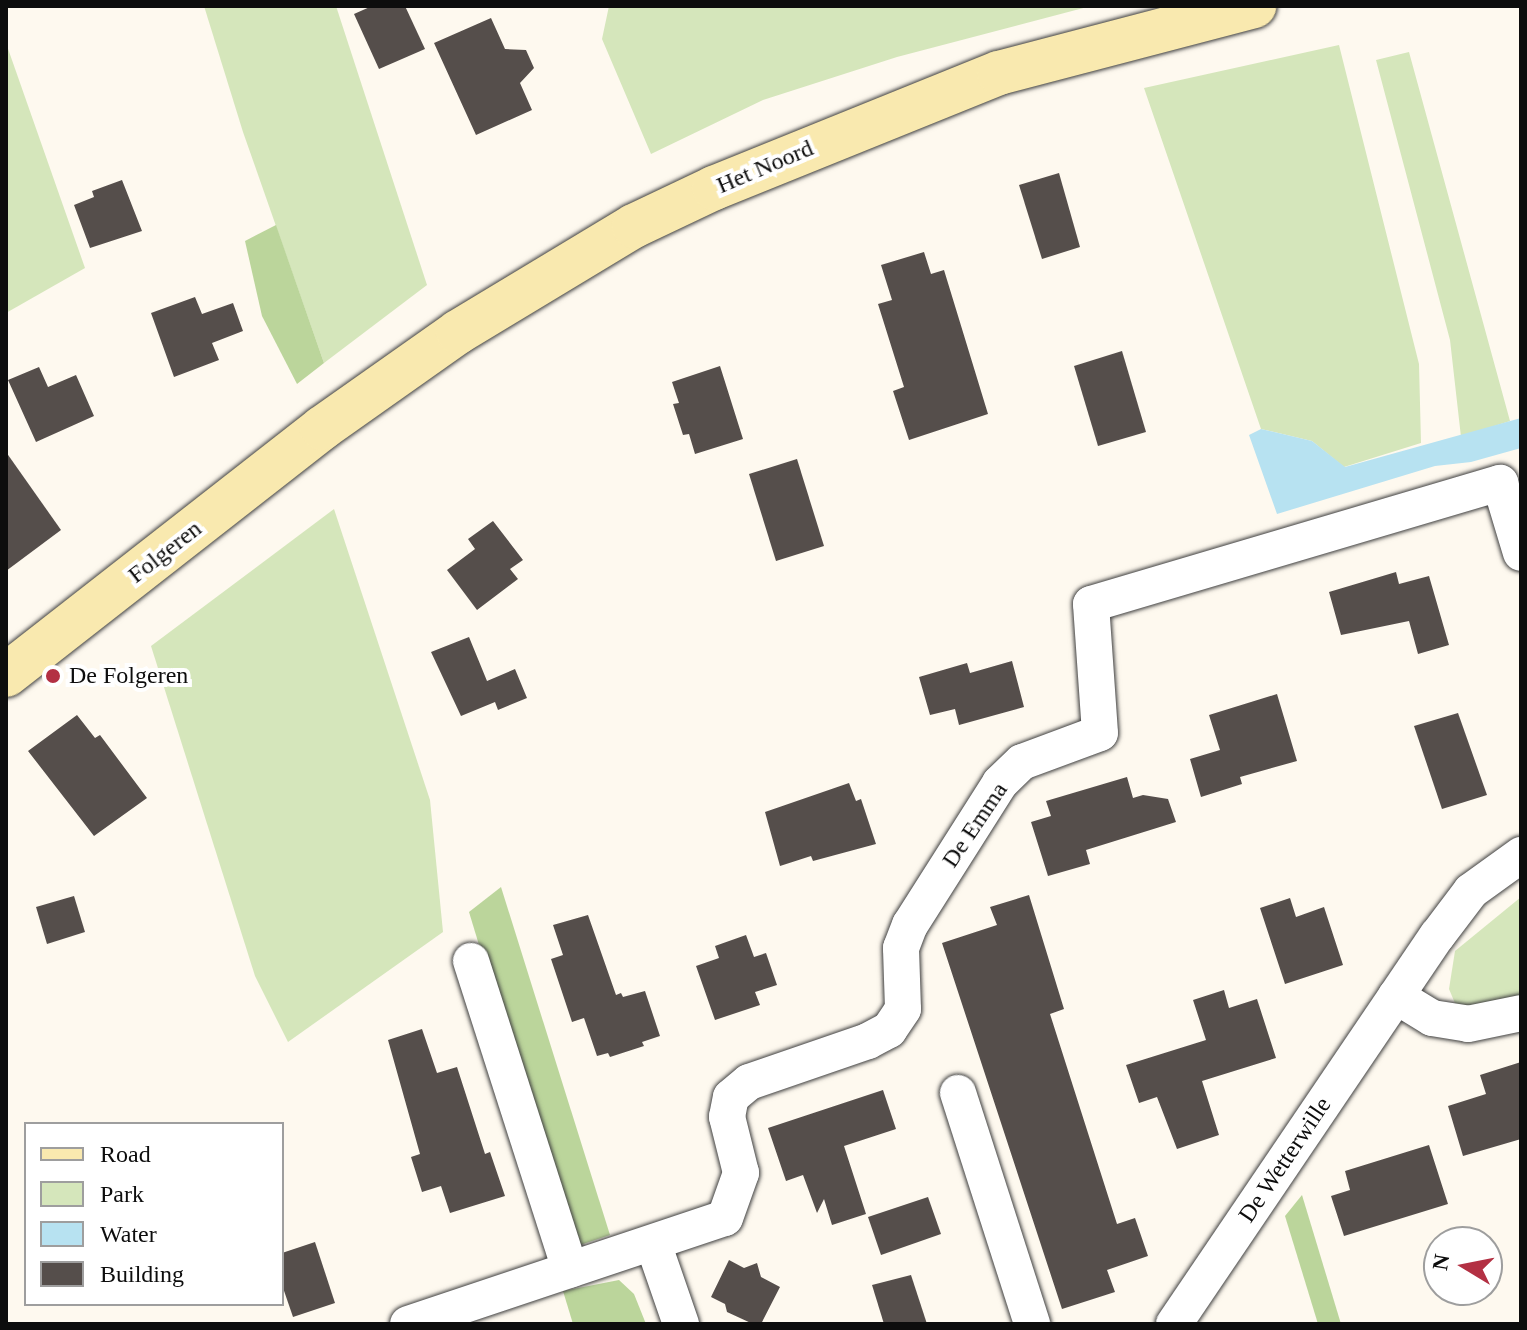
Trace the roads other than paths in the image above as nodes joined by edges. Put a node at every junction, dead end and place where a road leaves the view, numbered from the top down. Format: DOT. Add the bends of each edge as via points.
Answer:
graph roads {
  1 [pos="1254,6"];
  2 [pos="322,428"];
  3 [pos="1521,553"];
  4 [pos="6,675"];
  5 [pos="1521,855"];
  6 [pos="471,961"];
  7 [pos="1396,996"];
  8 [pos="1521,1013"];
  9 [pos="958,1093"];
  10 [pos="653,1243"];
  11 [pos="570,1270"];
  12 [pos="408,1324"];
  13 [pos="681,1324"];
  14 [pos="1032,1324"];
  15 [pos="1174,1324"];
  1 -- 2 [label="main road, Het Noord" via="999,73 714,188 634,226 458,332"];
  2 -- 4 [label="main road, Folgeren"];
  3 -- 10 [label="street, De Emma" via="1500,483 1091,604 1100,733 1022,762 1000,783 910,925 901,948 903,1009 889,1030 749,1082 731,1097 727,1117 741,1173 725,1218"];
  5 -- 7 [label="street, De Wetterwille" via="1471,891"];
  6 -- 11 [label="street"];
  7 -- 8 [label="street" via="1432,1018 1468,1024"];
  7 -- 15 [label="street, De Wetterwille"];
  9 -- 14 [label="street"];
  10 -- 11 [label="street, De Emma"];
  10 -- 13 [label="street"];
  11 -- 12 [label="street, De Emma"];
}
